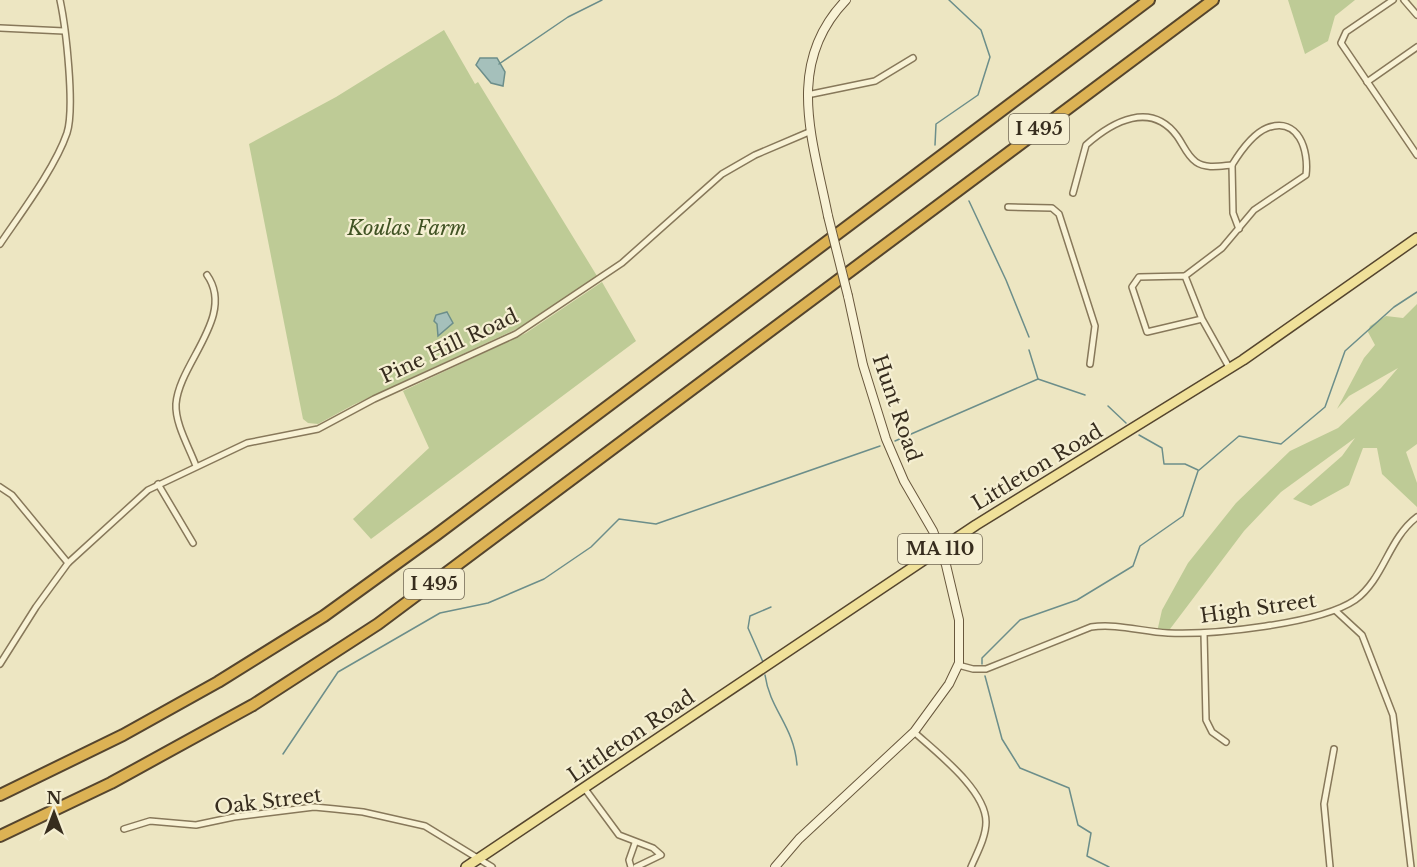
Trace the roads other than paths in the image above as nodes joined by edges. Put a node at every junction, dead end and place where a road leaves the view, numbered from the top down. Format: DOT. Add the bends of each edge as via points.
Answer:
graph roads {
  1 [pos="60,0"];
  2 [pos="846,0"];
  3 [pos="1149,0"];
  4 [pos="1213,0"];
  5 [pos="1393,0"];
  6 [pos="1404,0"];
  7 [pos="1417,15"];
  8 [pos="0,28"];
  9 [pos="64,31"];
  10 [pos="1417,47"];
  11 [pos="913,58"];
  12 [pos="1367,82"];
  13 [pos="807,95"];
  14 [pos="809,132"];
  15 [pos="1417,155"];
  16 [pos="1232,165"];
  17 [pos="1074,192"];
  18 [pos="1008,207"];
  19 [pos="1239,230"];
  20 [pos="1417,237"];
  21 [pos="0,244"];
  22 [pos="207,274"];
  23 [pos="1185,276"];
  24 [pos="1202,319"];
  25 [pos="1090,364"];
  26 [pos="1230,369"];
  27 [pos="196,466"];
  28 [pos="158,484"];
  29 [pos="0,487"];
  30 [pos="1417,517"];
  31 [pos="193,543"];
  32 [pos="941,549"];
  33 [pos="68,563"];
  34 [pos="1336,611"];
  35 [pos="1204,633"];
  36 [pos="0,664"];
  37 [pos="958,665"];
  38 [pos="914,732"];
  39 [pos="1226,742"];
  40 [pos="1334,749"];
  41 [pos="585,789"];
  42 [pos="0,795"];
  43 [pos="124,829"];
  44 [pos="0,836"];
  45 [pos="636,843"];
  46 [pos="479,858"];
  47 [pos="466,867"];
  48 [pos="492,867"];
  49 [pos="631,867"];
  50 [pos="636,867"];
  51 [pos="775,867"];
  52 [pos="971,867"];
  53 [pos="1330,867"];
  54 [pos="1411,867"];
  1 -- 9 [label="street"];
  2 -- 13 [label="street" via="823,30"];
  3 -- 42 [label="highway, I 495" via="324,616 172,709"];
  4 -- 44 [label="highway, I 495" via="378,624 253,705 111,783"];
  5 -- 12 [label="street" via="1342,37 1342,45"];
  6 -- 7 [label="street"];
  8 -- 9 [label="street"];
  9 -- 21 [label="street" via="68,131 59,153"];
  10 -- 12 [label="street"];
  11 -- 13 [label="street" via="875,81"];
  12 -- 15 [label="street"];
  13 -- 14 [label="street"];
  14 -- 27 [label="street, Pine Hill Road" via="722,174 627,260 516,334 318,429 257,439"];
  14 -- 32 [label="street, Hunt Road, bridge" via="868,385 904,482"];
  16 -- 17 [label="street" via="1206,166 1195,162 1167,125 1150,115 1139,116 1112,127 1086,145"];
  16 -- 19 [label="street" via="1233,213"];
  16 -- 19 [label="street" via="1242,150 1268,128 1287,127 1294,132 1302,141 1308,160 1306,175 1254,210"];
  18 -- 25 [label="street" via="1052,208 1059,214 1095,327"];
  19 -- 23 [label="street"];
  20 -- 26 [label="main road, Littleton Road / MA 110"];
  22 -- 27 [label="street" via="214,292 213,312 176,404"];
  23 -- 24 [label="street"];
  23 -- 24 [label="street" via="1139,277 1132,287 1147,332"];
  24 -- 26 [label="street"];
  26 -- 32 [label="main road, Littleton Road / MA 110"];
  27 -- 28 [label="street, Pine Hill Road"];
  28 -- 31 [label="street"];
  28 -- 33 [label="street, Pine Hill Road" via="133,501"];
  29 -- 33 [label="street" via="12,495"];
  30 -- 34 [label="street, High Street" via="1396,538 1369,587"];
  32 -- 37 [label="street, Hunt Road" via="959,620"];
  32 -- 41 [label="main road, Littleton Road / MA 110"];
  33 -- 36 [label="street, Pine Hill Road"];
  34 -- 35 [label="street, High Street" via="1259,627"];
  34 -- 54 [label="street" via="1362,635 1393,715"];
  35 -- 37 [label="street, High Street" via="1167,633 1106,625 1091,627 986,669"];
  35 -- 39 [label="street" via="1206,720 1212,732"];
  37 -- 38 [label="street, Hunt Road"];
  38 -- 51 [label="street, Hunt Road" via="799,839"];
  38 -- 52 [label="street" via="952,767 982,805 985,833"];
  40 -- 53 [label="street" via="1324,804"];
  41 -- 45 [label="street" via="619,835"];
  41 -- 46 [label="main road, Littleton Road / MA 110"];
  43 -- 46 [label="street, Oak Street" via="150,821 209,824 314,807 363,812 425,826"];
  45 -- 49 [label="street" via="628,860"];
  45 -- 50 [label="street" via="662,855"];
  46 -- 47 [label="main road, Littleton Road / MA 110"];
  46 -- 48 [label="street, Oak Street"];
}
